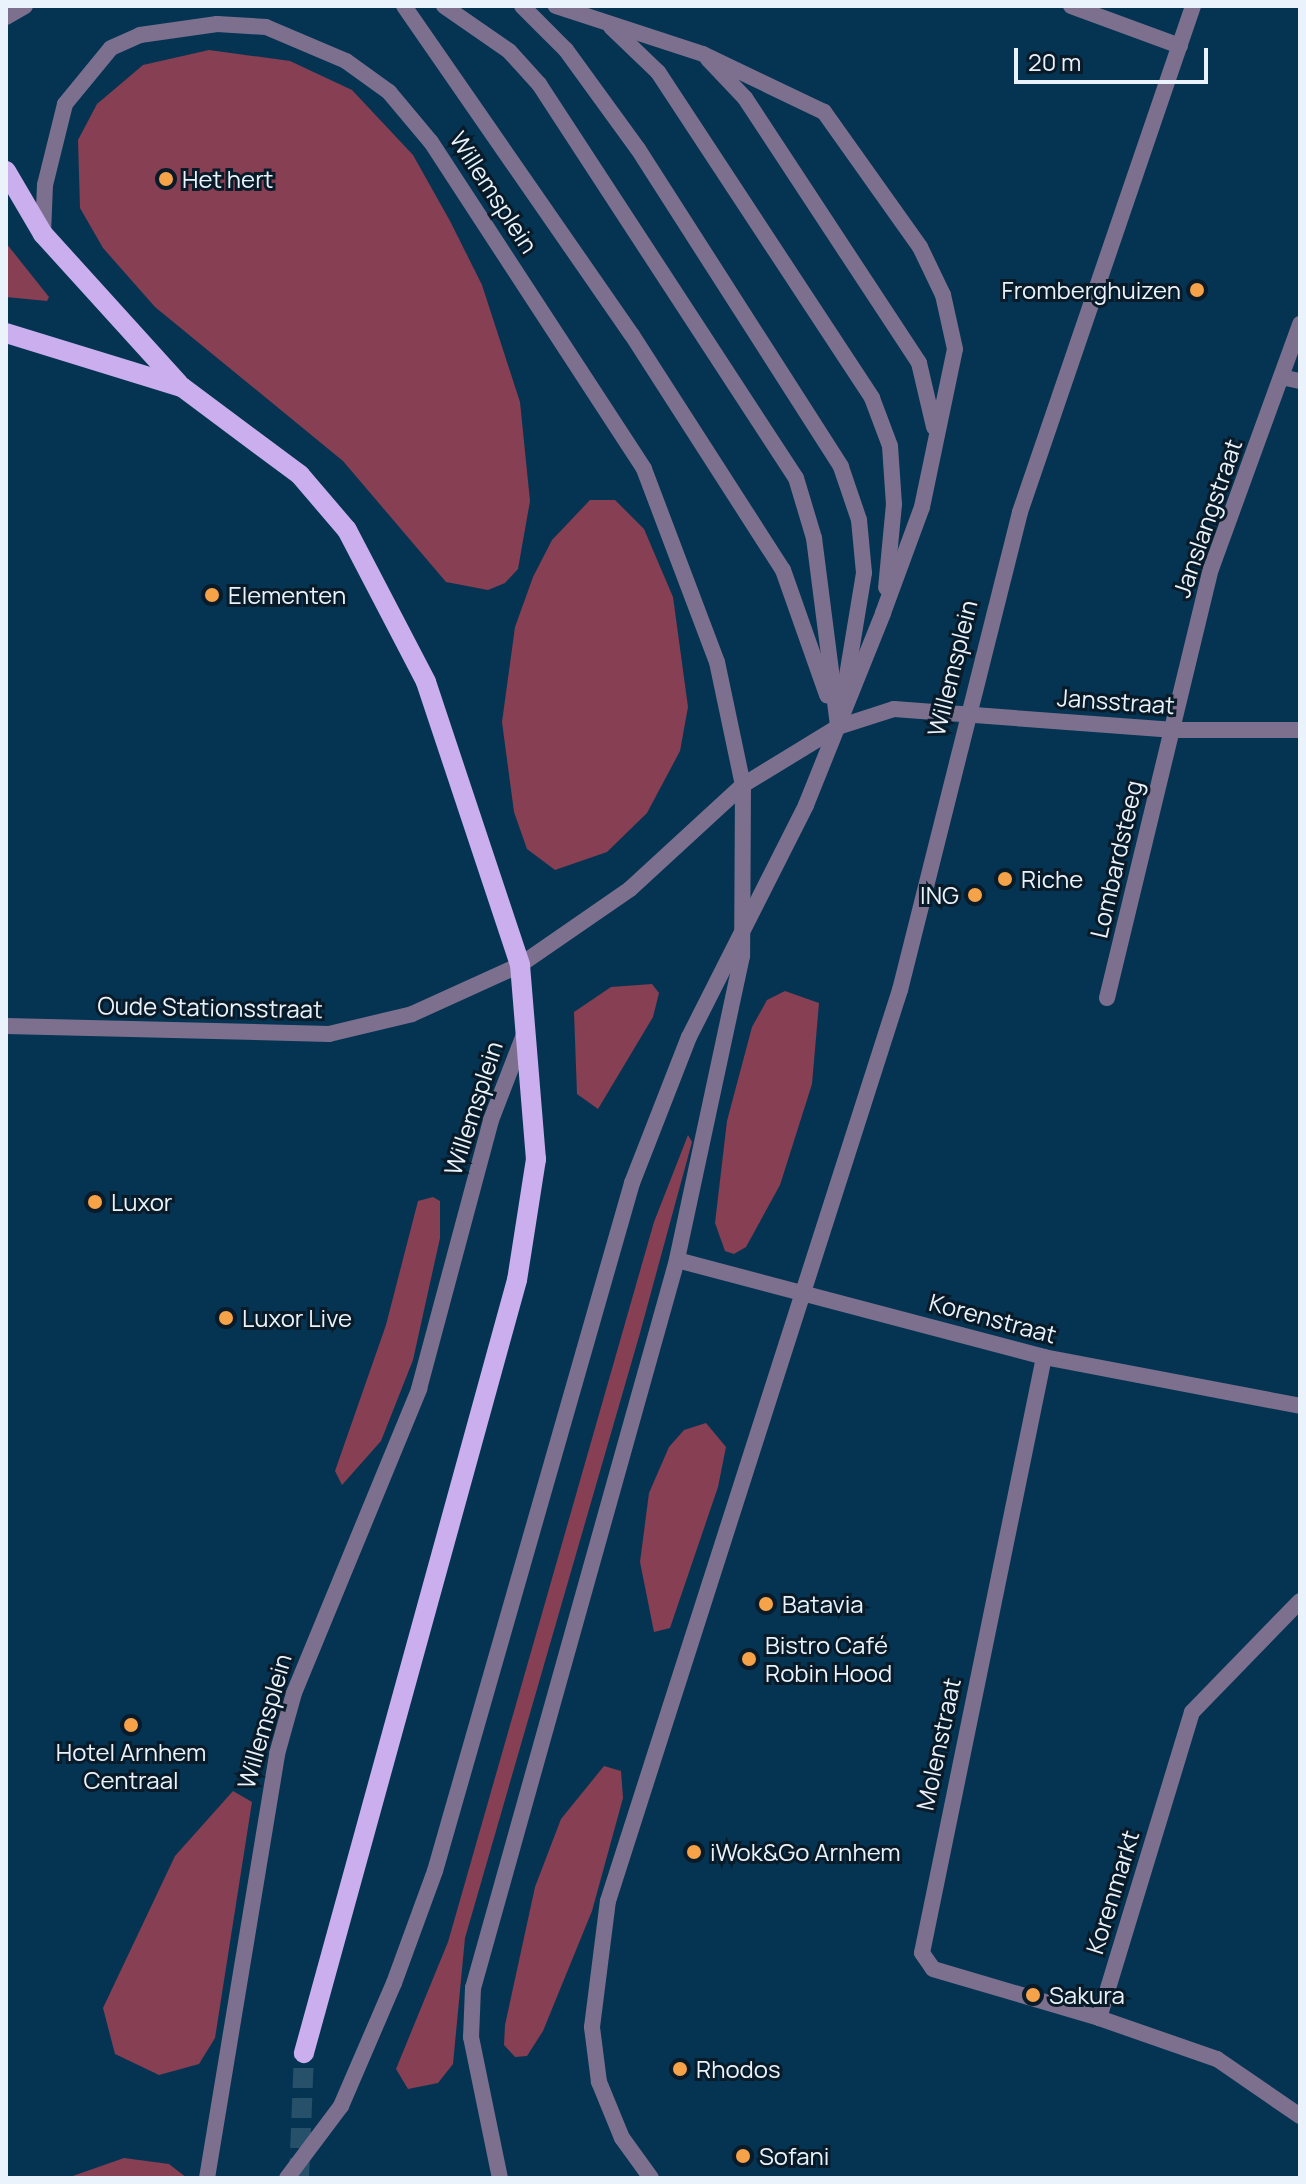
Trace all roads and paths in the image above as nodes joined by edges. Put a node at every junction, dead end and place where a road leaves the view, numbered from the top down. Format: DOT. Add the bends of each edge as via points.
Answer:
graph roads {
  1 [pos="25,6"];
  2 [pos="404,6"];
  3 [pos="444,6"];
  4 [pos="522,6"];
  5 [pos="556,6"];
  6 [pos="1071,6"];
  7 [pos="1193,6"];
  8 [pos="6,17"];
  9 [pos="609,25"];
  10 [pos="1180,46"];
  11 [pos="703,54"];
  12 [pos="6,171"];
  13 [pos="43,234"];
  14 [pos="1300,324"];
  15 [pos="6,333"];
  16 [pos="1281,377"];
  17 [pos="1300,381"];
  18 [pos="182,387"];
  19 [pos="936,441"];
  20 [pos="883,613"];
  21 [pos="928,712"];
  22 [pos="967,715"];
  23 [pos="838,727"];
  24 [pos="1171,730"];
  25 [pos="1300,730"];
  26 [pos="743,785"];
  27 [pos="746,922"];
  28 [pos="520,965"];
  29 [pos="1107,998"];
  30 [pos="412,1014"];
  31 [pos="528,1025"];
  32 [pos="6,1026"];
  33 [pos="677,1260"];
  34 [pos="807,1292"];
  35 [pos="1044,1357"];
  36 [pos="1300,1406"];
  37 [pos="1300,1601"];
  38 [pos="1099,2018"];
  39 [pos="304,2053"];
  40 [pos="1300,2116"];
  41 [pos="497,2173"];
  42 [pos="207,2178"];
  43 [pos="287,2178"];
  44 [pos="651,2178"];
  1 -- 8 [label="street"];
  2 -- 23 [label="street" via="632,335 783,570"];
  3 -- 23 [label="street" via="509,51 539,84 796,478 814,538"];
  4 -- 23 [label="street" via="566,50 638,149 841,467 859,520 864,573"];
  5 -- 9 [label="street"];
  6 -- 10 [label="street"];
  7 -- 10 [label="street, Willemsplein"];
  9 -- 11 [label="street"];
  9 -- 20 [label="street" via="658,72 872,398 890,446 894,504"];
  10 -- 22 [label="street, Willemsplein" via="1020,512"];
  11 -- 19 [label="street" via="745,98 919,363"];
  11 -- 19 [label="street" via="824,112 920,247 943,295 955,349"];
  12 -- 13 [label="main road"];
  13 -- 18 [label="main road"];
  13 -- 26 [label="street, Willemsplein" via="45,185 65,104 86,71 140,35 190,25 266,27 346,61 389,92 431,142 644,469 717,662"];
  14 -- 16 [label="street, Janslangstraat"];
  15 -- 18 [label="main road"];
  16 -- 17 [label="street"];
  16 -- 24 [label="street, Janslangstraat" via="1211,569"];
  18 -- 28 [label="main road" via="300,475 347,530 420,668 461,767"];
  19 -- 20 [label="street" via="922,507"];
  20 -- 23 [label="street"];
  21 -- 22 [label="street, Jansstraat"];
  21 -- 23 [label="street, Willemsplein" via="894,709"];
  22 -- 24 [label="street, Jansstraat"];
  22 -- 34 [label="street, Willemsplein" via="900,990"];
  23 -- 26 [label="street, Willemsplein"];
  23 -- 27 [label="street"];
  24 -- 25 [label="street, Jansstraat"];
  24 -- 29 [label="street, Lombardsteeg"];
  26 -- 27 [label="street, Willemsplein"];
  26 -- 28 [label="street, Willemsplein" via="630,889"];
  27 -- 33 [label="street, Willemsplein"];
  27 -- 43 [label="street" via="689,1037 610,1249 435,1871 400,1969 341,2106"];
  28 -- 30 [label="street, Willemsplein"];
  28 -- 31 [label="main road"];
  30 -- 32 [label="street, Oude Stationsstraat" via="329,1034"];
  31 -- 39 [label="main road, Willemsplein" via="536,1159 517,1280"];
  31 -- 42 [label="street, Willemsplein" via="491,1120 419,1389 305,1666 277,1754"];
  33 -- 34 [label="street, Korenstraat"];
  33 -- 41 [label="street, Willemsplein" via="473,1988 471,2037"];
  34 -- 35 [label="street, Korenstraat"];
  34 -- 44 [label="street, Willemsplein" via="608,1901 592,2027 599,2082 622,2138"];
  35 -- 36 [label="street, Korenstraat"];
  35 -- 38 [label="street, Molenstraat" via="922,1953 933,1969"];
  37 -- 38 [label="street, Korenmarkt" via="1192,1712"];
  38 -- 40 [label="street" via="1217,2059"];
}
